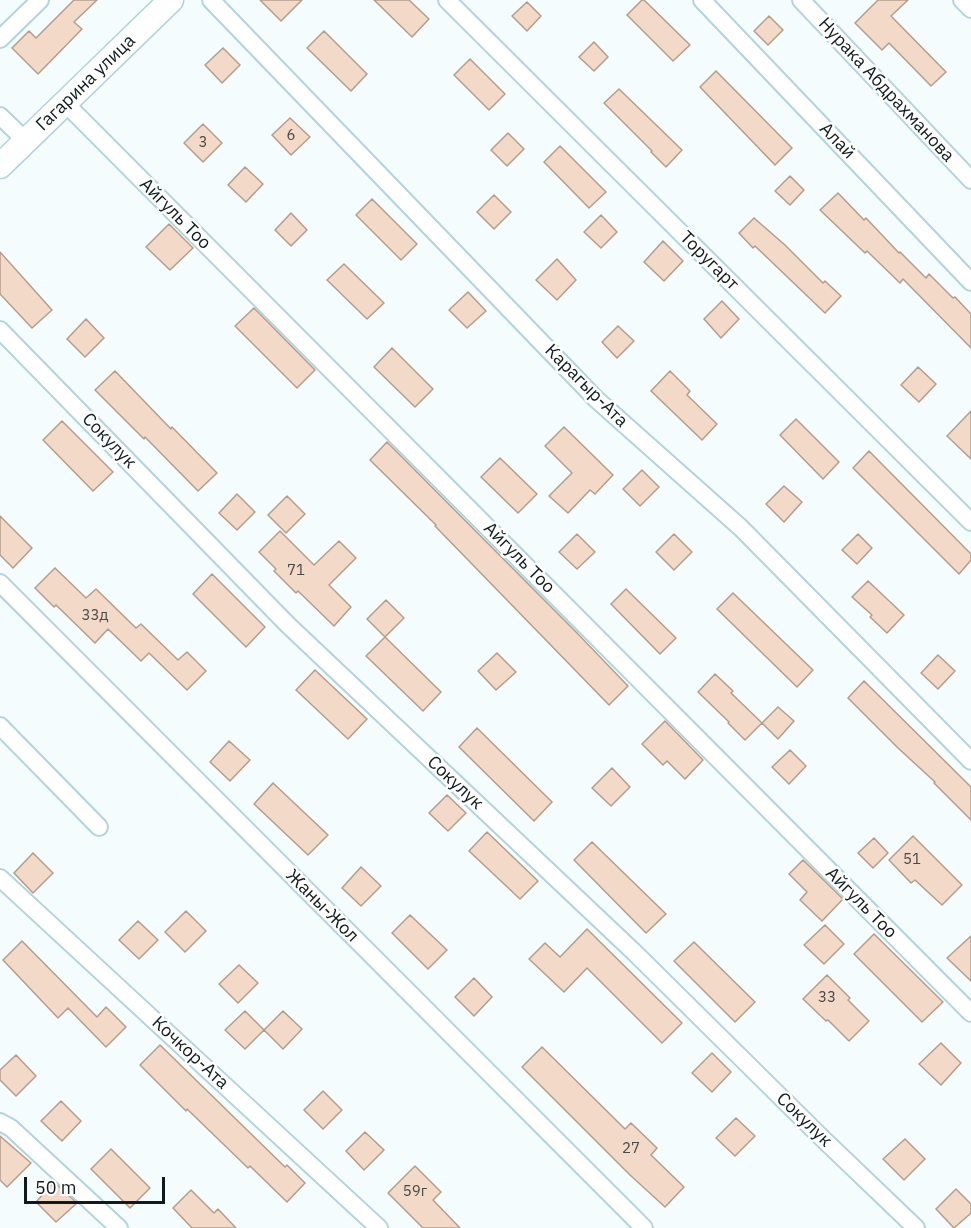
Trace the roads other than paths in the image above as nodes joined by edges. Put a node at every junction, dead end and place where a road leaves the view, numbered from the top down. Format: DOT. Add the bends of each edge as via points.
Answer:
graph roads {
  1 [pos="40,0"];
  2 [pos="171,0"];
  3 [pos="211,0"];
  4 [pos="447,0"];
  5 [pos="702,0"];
  6 [pos="801,0"];
  7 [pos="962,0"];
  8 [pos="971,9"];
  9 [pos="0,39"];
  10 [pos="65,103"];
  11 [pos="0,116"];
  12 [pos="26,141"];
  13 [pos="0,166"];
  14 [pos="971,180"];
  15 [pos="971,282"];
  16 [pos="0,330"];
  17 [pos="971,522"];
  18 [pos="0,583"];
  19 [pos="0,726"];
  20 [pos="971,761"];
  21 [pos="99,827"];
  22 [pos="0,878"];
  23 [pos="971,1013"];
  24 [pos="0,1122"];
  25 [pos="119,1228"];
  26 [pos="379,1228"];
  27 [pos="644,1228"];
  28 [pos="916,1228"];
  1 -- 9 [label="street"];
  2 -- 10 [label="main road, Гагарина улица"];
  3 -- 20 [label="street, Карагыр-Ата" via="596,399 741,528"];
  4 -- 17 [label="street, Торугарт"];
  5 -- 15 [label="street, Алай"];
  6 -- 14 [label="street, Нурака Абдрахманова"];
  7 -- 8 [label="street"];
  10 -- 12 [label="main road, Гагарина улица"];
  10 -- 23 [label="street, Айгуль Тоо"];
  11 -- 12 [label="street"];
  12 -- 13 [label="main road, Гагарина улица"];
  16 -- 28 [label="street, Сокулук" via="288,625 627,945"];
  18 -- 27 [label="street, Жаны-Жол"];
  19 -- 21 [label="street"];
  22 -- 26 [label="street, Кочкор-Ата"];
  24 -- 25 [label="street"];
}
